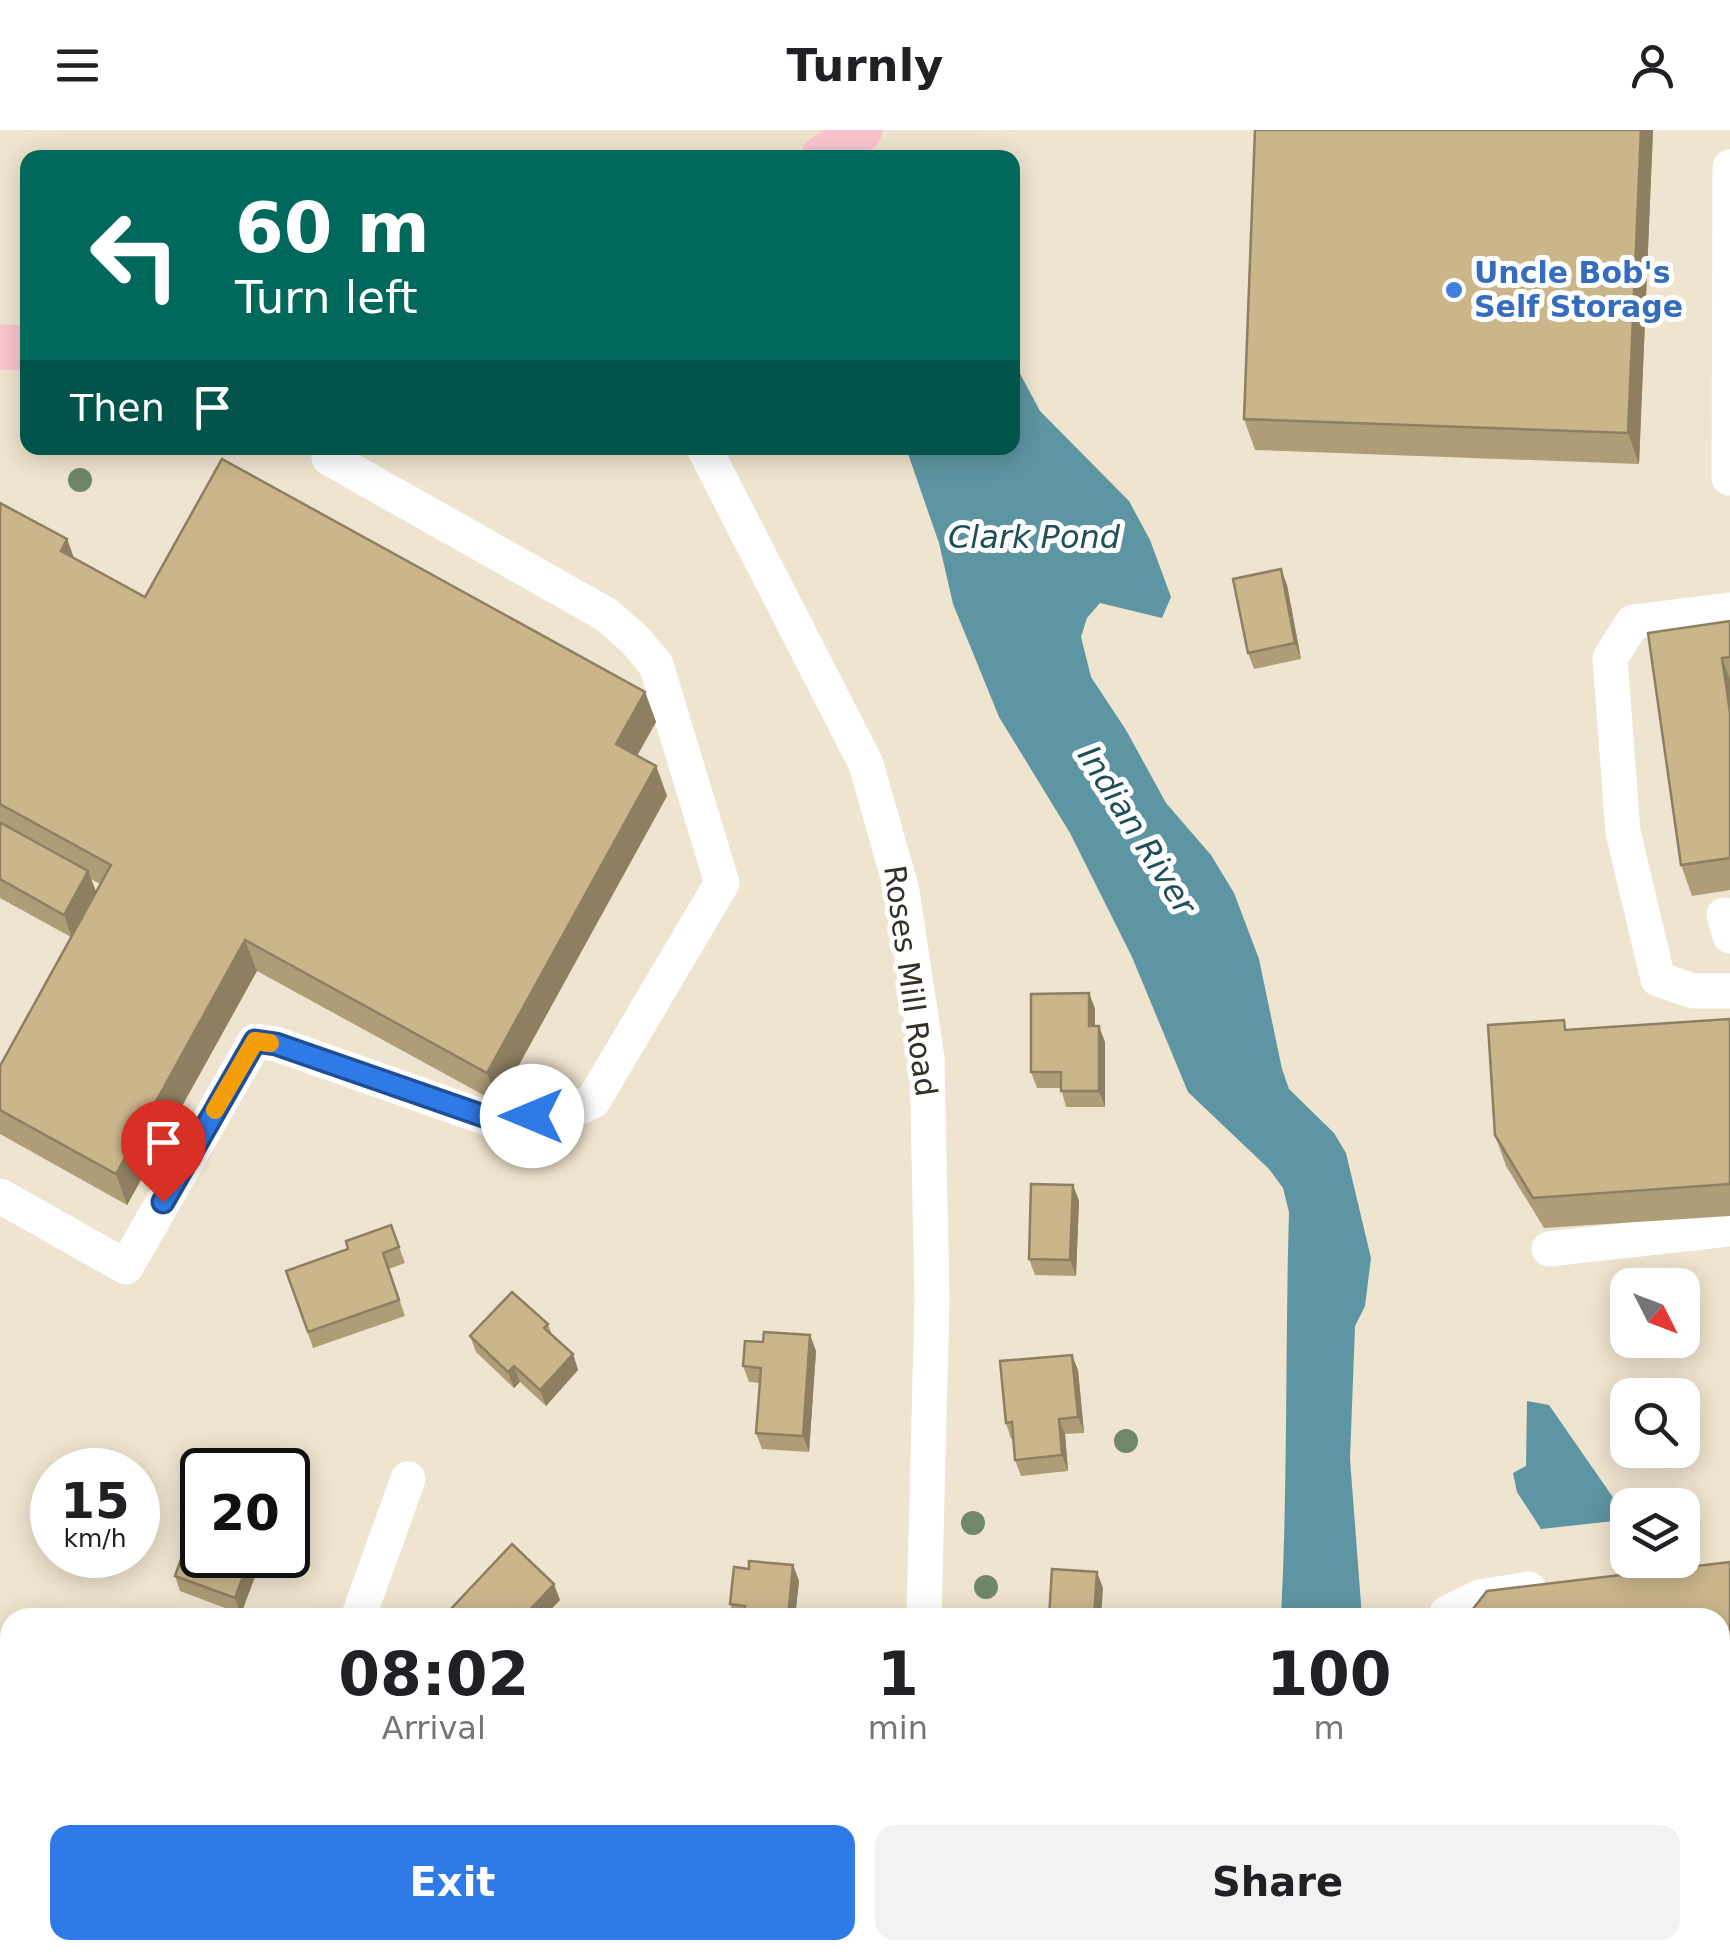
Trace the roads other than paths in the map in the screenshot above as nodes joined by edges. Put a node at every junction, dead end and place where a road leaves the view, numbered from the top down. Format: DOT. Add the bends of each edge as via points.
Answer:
graph roads {
  1 [pos="860,130"];
  2 [pos="834,150"];
  3 [pos="1730,167"];
  4 [pos="1729,389"];
  5 [pos="328,455"];
  6 [pos="708,455"];
  7 [pos="1730,478"];
  8 [pos="1730,610"];
  9 [pos="1686,614"];
  10 [pos="1699,654"];
  11 [pos="1730,990"];
  12 [pos="0,1196"];
  13 [pos="1730,1229"];
  14 [pos="1549,1249"];
  15 [pos="408,1478"];
  16 [pos="1560,1588"];
  17 [pos="362,1608"];
  18 [pos="924,1608"];
  19 [pos="1457,1608"];
  1 -- 2 [label="main road"];
  3 -- 4 [label="street"];
  4 -- 7 [label="street"];
  5 -- 12 [label="street" via="608,615 636,640 656,665 722,882 594,1101 569,1112 495,1120 255,1041 126,1266"];
  6 -- 18 [label="street, Roses Mill Road" via="866,764 902,891 928,1058 932,1300"];
  8 -- 9 [label="street"];
  9 -- 10 [label="street"];
  9 -- 11 [label="street" via="1633,622 1610,658 1623,832 1658,979 1693,991"];
  13 -- 14 [label="street"];
  15 -- 17 [label="street"];
  16 -- 19 [label="street" via="1480,1597"];
}
